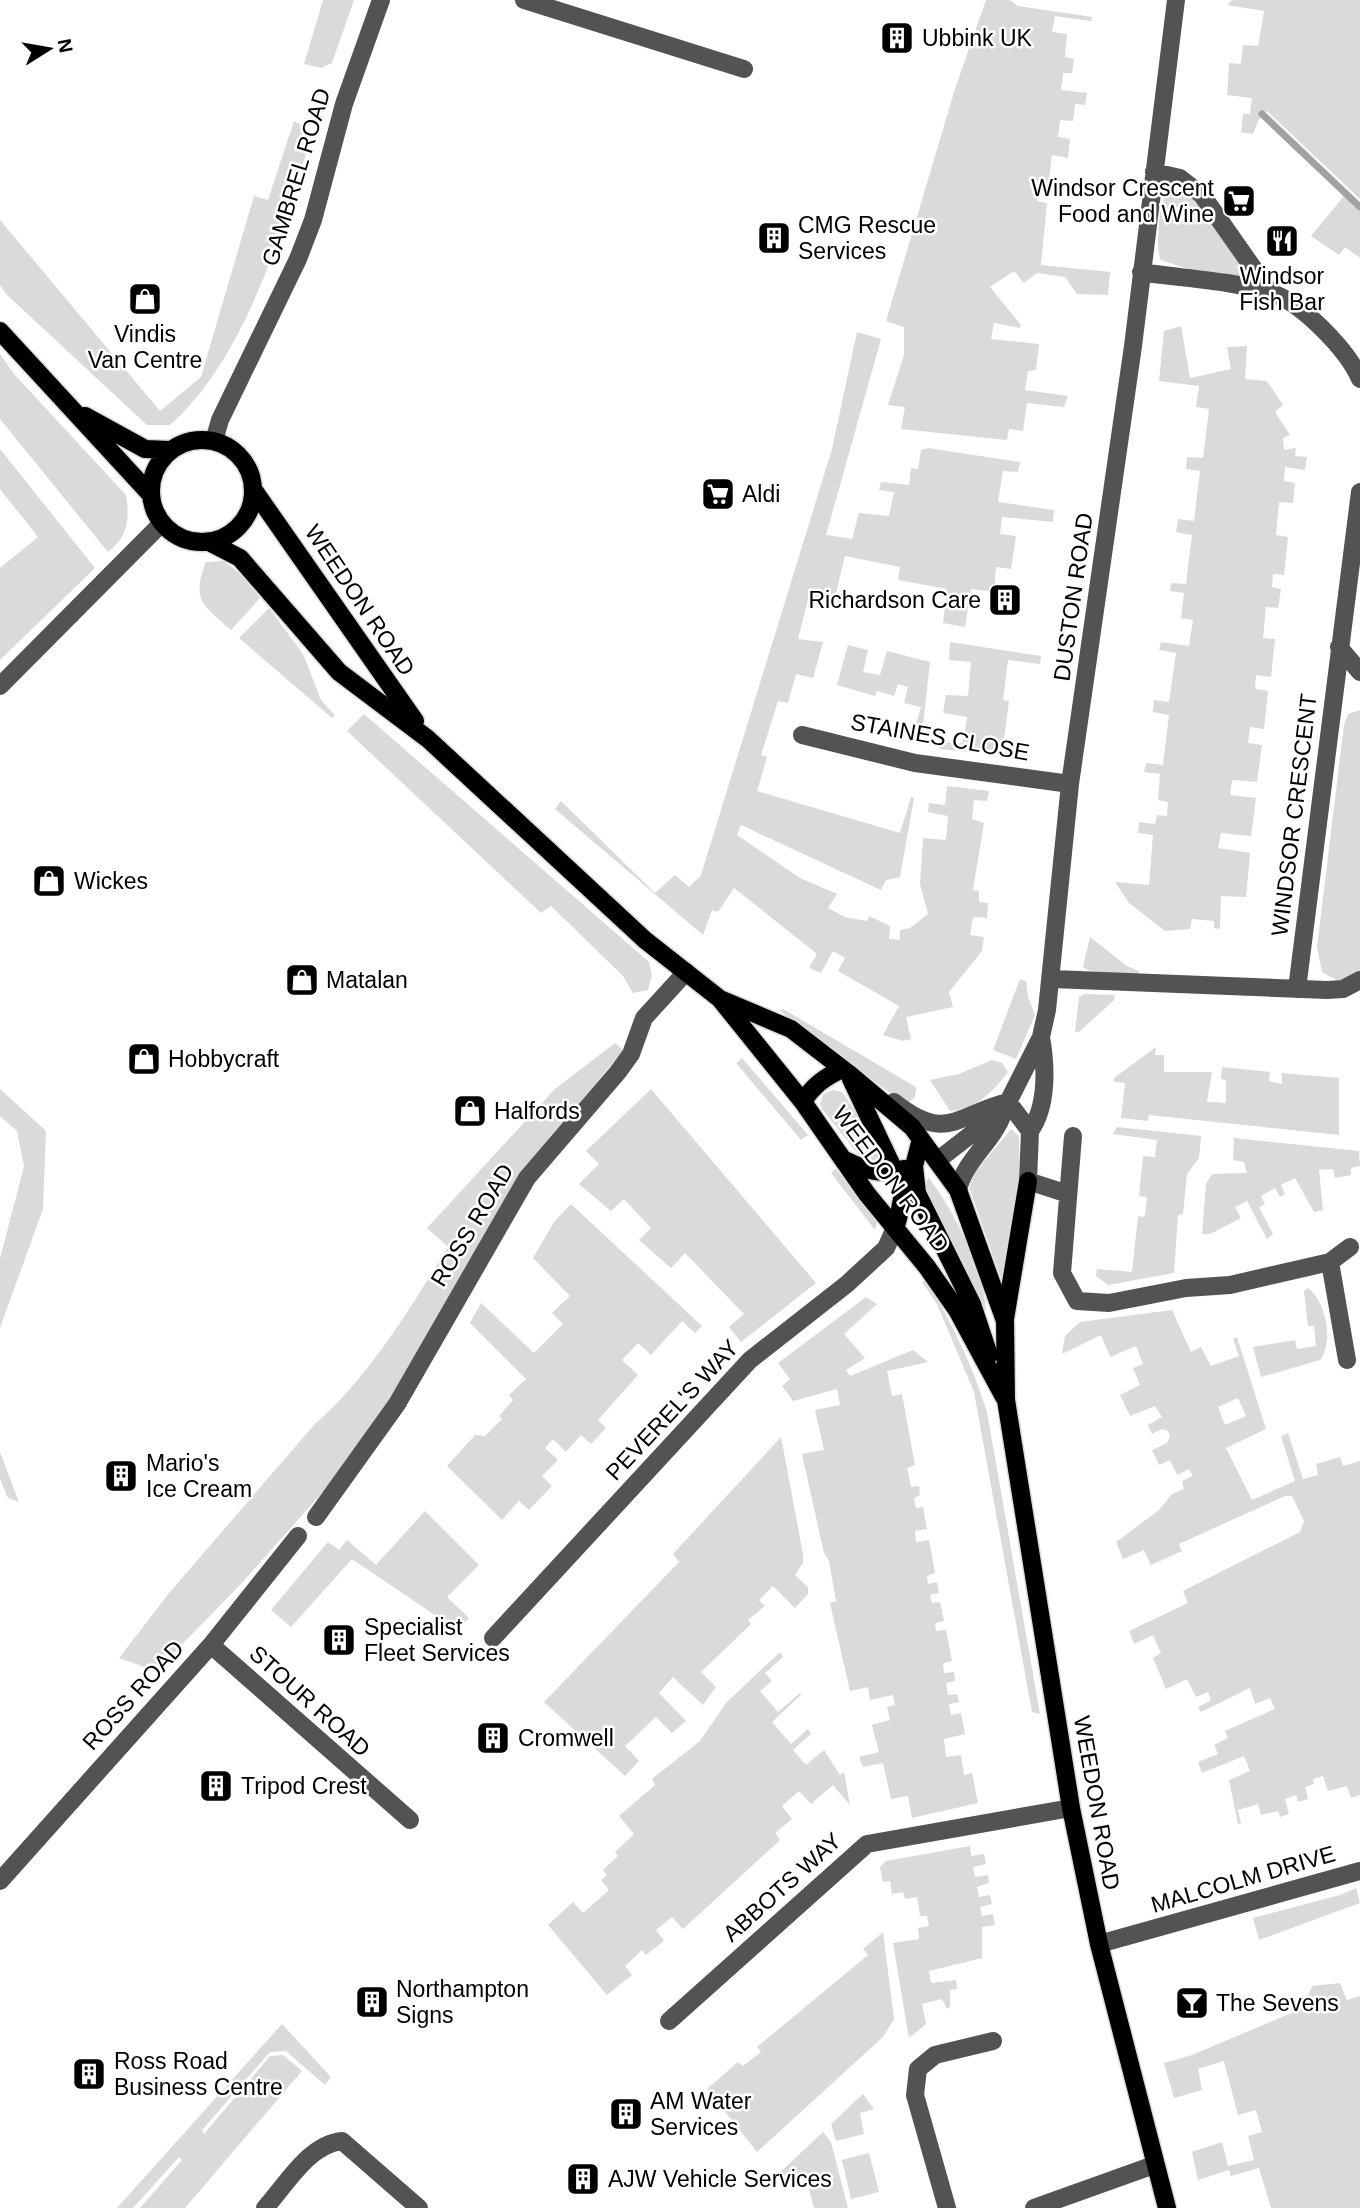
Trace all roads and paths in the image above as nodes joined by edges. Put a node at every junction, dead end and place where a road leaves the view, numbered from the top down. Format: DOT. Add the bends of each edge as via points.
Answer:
graph roads {
  1 [pos="381,0"];
  2 [pos="524,0"];
  3 [pos="1176,0"];
  4 [pos="744,69"];
  5 [pos="1154,172"];
  6 [pos="1141,272"];
  7 [pos="1270,292"];
  8 [pos="0,331"];
  9 [pos="1360,379"];
  10 [pos="70,407"];
  11 [pos="214,441"];
  12 [pos="170,450"];
  13 [pos="253,489"];
  14 [pos="1360,492"];
  15 [pos="150,495"];
  16 [pos="162,523"];
  17 [pos="209,542"];
  18 [pos="1339,647"];
  19 [pos="1360,672"];
  20 [pos="0,685"];
  21 [pos="802,735"];
  22 [pos="428,739"];
  23 [pos="1070,784"];
  24 [pos="686,972"];
  25 [pos="1053,979"];
  26 [pos="1360,980"];
  27 [pos="1297,989"];
  28 [pos="720,999"];
  29 [pos="1041,1037"];
  30 [pos="846,1071"];
  31 [pos="803,1102"];
  32 [pos="1007,1105"];
  33 [pos="943,1127"];
  34 [pos="1030,1130"];
  35 [pos="1073,1136"];
  36 [pos="921,1139"];
  37 [pos="843,1159"];
  38 [pos="938,1160"];
  39 [pos="914,1166"];
  40 [pos="894,1172"];
  41 [pos="1028,1181"];
  42 [pos="903,1189"];
  43 [pos="958,1190"];
  44 [pos="1068,1194"];
  45 [pos="895,1228"];
  46 [pos="1350,1247"];
  47 [pos="1330,1262"];
  48 [pos="1005,1321"];
  49 [pos="1347,1360"];
  50 [pos="1006,1400"];
  51 [pos="316,1517"];
  52 [pos="298,1536"];
  53 [pos="493,1638"];
  54 [pos="211,1645"];
  55 [pos="1071,1808"];
  56 [pos="410,1820"];
  57 [pos="1360,1871"];
  58 [pos="0,1881"];
  59 [pos="1099,1944"];
  60 [pos="669,2021"];
  61 [pos="993,2041"];
  62 [pos="1154,2165"];
  63 [pos="265,2208"];
  64 [pos="419,2208"];
  65 [pos="947,2208"];
  66 [pos="1034,2208"];
  67 [pos="1167,2208"];
  1 -- 11 [label="street, GAMBREL ROAD" via="344,104 313,220 220,419"];
  2 -- 4 [label="street"];
  3 -- 5 [label="street, DUSTON ROAD"];
  5 -- 6 [label="street, DUSTON ROAD"];
  5 -- 7 [label="street" via="1180,178 1202,195"];
  6 -- 7 [label="street"];
  6 -- 23 [label="street, DUSTON ROAD"];
  7 -- 9 [label="street" via="1322,326"];
  8 -- 10 [label="main road"];
  10 -- 12 [label="main road" via="145,449"];
  10 -- 15 [label="main road"];
  11 -- 12 [label="main road" via="191,441"];
  11 -- 13 [label="main road" via="241,458"];
  12 -- 15 [label="main road" via="152,478"];
  13 -- 17 [label="main road" via="245,518 223,537"];
  13 -- 22 [label="main road, WEEDON ROAD"];
  14 -- 18 [label="street, WINDSOR CRESCENT"];
  15 -- 16 [label="main road"];
  16 -- 17 [label="main road" via="180,537"];
  16 -- 20 [label="street"];
  17 -- 22 [label="main road, WEEDON ROAD" via="240,558 339,673"];
  18 -- 19 [label="street"];
  18 -- 27 [label="street, WINDSOR CRESCENT"];
  21 -- 23 [label="street, STAINES CLOSE" via="915,763"];
  22 -- 24 [label="main road, WEEDON ROAD" via="645,940"];
  23 -- 25 [label="street, DUSTON ROAD"];
  24 -- 28 [label="main road, WEEDON ROAD"];
  24 -- 51 [label="street, ROSS ROAD" via="644,1018 631,1054 618,1072 527,1178 397,1404"];
  25 -- 27 [label="street"];
  25 -- 29 [label="street, DUSTON ROAD"];
  26 -- 27 [label="street" via="1343,989"];
  28 -- 30 [label="main road, WEEDON ROAD" via="791,1029"];
  28 -- 31 [label="main road, WEEDON ROAD"];
  29 -- 32 [label="street, DUSTON ROAD"];
  29 -- 34 [label="street" via="1046,1064 1037,1121"];
  30 -- 31 [label="main road" via="819,1083"];
  30 -- 33 [label="street" via="911,1115"];
  30 -- 36 [label="main road, WEEDON ROAD"];
  30 -- 40 [label="main road, WEEDON ROAD"];
  31 -- 37 [label="main road, WEEDON ROAD"];
  32 -- 33 [label="street" via="982,1109"];
  32 -- 34 [label="street"];
  32 -- 38 [label="street, DUSTON ROAD"];
  32 -- 43 [label="street" via="998,1129 962,1172"];
  33 -- 36 [label="street"];
  34 -- 41 [label="street"];
  35 -- 44 [label="street"];
  36 -- 38 [label="main road, WEEDON ROAD"];
  36 -- 39 [label="main road"];
  37 -- 40 [label="main road" via="868,1172"];
  37 -- 45 [label="main road, WEEDON ROAD"];
  38 -- 39 [label="main road"];
  38 -- 43 [label="main road, WEEDON ROAD"];
  39 -- 40 [label="main road"];
  39 -- 42 [label="main road"];
  39 -- 50 [label="main road" via="917,1193 972,1304"];
  40 -- 42 [label="main road, WEEDON ROAD"];
  41 -- 44 [label="street"];
  41 -- 48 [label="main road"];
  42 -- 45 [label="main road" via="903,1208"];
  43 -- 48 [label="main road, WEEDON ROAD"];
  44 -- 47 [label="street" via="1062,1273 1077,1301 1108,1303 1230,1285"];
  45 -- 50 [label="main road, WEEDON ROAD" via="957,1310"];
  45 -- 53 [label="street, PEVEREL'S WAY" via="886,1248 847,1284 750,1360"];
  46 -- 47 [label="street"];
  47 -- 49 [label="street"];
  48 -- 50 [label="main road, WEEDON ROAD"];
  50 -- 55 [label="main road, WEEDON ROAD"];
  52 -- 54 [label="street, ROSS ROAD"];
  54 -- 56 [label="street, STOUR ROAD"];
  54 -- 58 [label="street, ROSS ROAD"];
  55 -- 59 [label="main road, WEEDON ROAD"];
  55 -- 60 [label="street, ABBOTS WAY" via="867,1844"];
  57 -- 59 [label="street, MALCOLM DRIVE"];
  59 -- 62 [label="main road, WEEDON ROAD"];
  61 -- 65 [label="street" via="935,2055 918,2069 915,2095"];
  62 -- 66 [label="street"];
  62 -- 67 [label="main road, WEEDON ROAD"];
  63 -- 64 [label="street" via="314,2153 329,2142 342,2141"];
}
